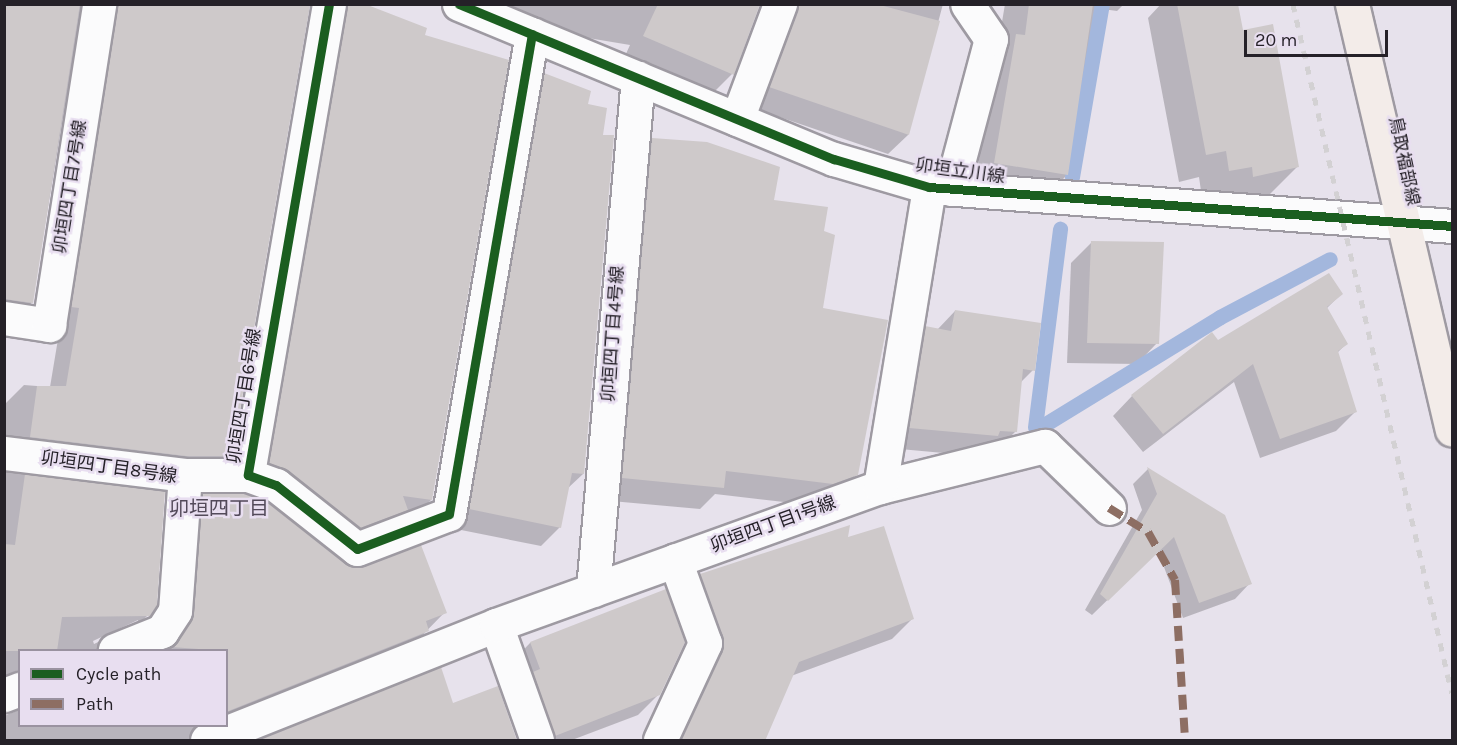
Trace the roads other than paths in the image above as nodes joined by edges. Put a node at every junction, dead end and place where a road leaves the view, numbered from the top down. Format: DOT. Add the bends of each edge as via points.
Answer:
graph roads {
  1 [pos="99,4"];
  2 [pos="329,4"];
  3 [pos="780,4"];
  4 [pos="967,4"];
  5 [pos="1352,4"];
  6 [pos="473,7"];
  7 [pos="532,34"];
  8 [pos="638,78"];
  9 [pos="737,119"];
  10 [pos="940,188"];
  11 [pos="1400,224"];
  12 [pos="1452,226"];
  13 [pos="4,318"];
  14 [pos="1452,429"];
  15 [pos="4,453"];
  16 [pos="184,475"];
  17 [pos="248,475"];
  18 [pos="880,487"];
  19 [pos="1108,508"];
  20 [pos="675,560"];
  21 [pos="593,590"];
  22 [pos="496,625"];
  23 [pos="120,649"];
  24 [pos="207,741"];
  25 [pos="537,741"];
  26 [pos="660,741"];
  1 -- 13 [label="street, 卯垣四丁目7号線" via="49,325"];
  2 -- 17 [label="street, 卯垣四丁目6号線"];
  3 -- 9 [label="street"];
  4 -- 10 [label="street" via="991,39"];
  5 -- 11 [label="main road, 鳥取福部線"];
  6 -- 7 [label="street, 卯垣立川線"];
  7 -- 8 [label="street, 卯垣立川線"];
  7 -- 17 [label="street, 卯垣四丁目6号線" via="449,514 357,549 276,485"];
  8 -- 9 [label="street, 卯垣立川線"];
  8 -- 21 [label="street, 卯垣四丁目4号線"];
  9 -- 10 [label="street, 卯垣立川線" via="834,159"];
  10 -- 11 [label="street, 卯垣立川線"];
  10 -- 18 [label="street"];
  11 -- 12 [label="street, 卯垣立川線"];
  11 -- 14 [label="main road, 鳥取福部線"];
  15 -- 16 [label="street, 卯垣四丁目8号線"];
  16 -- 17 [label="street"];
  16 -- 23 [label="street, 卯垣四丁目8号線" via="175,610 162,631"];
  18 -- 19 [label="street, 卯垣四丁目1号線" via="1045,446"];
  18 -- 20 [label="street, 卯垣四丁目1号線"];
  20 -- 21 [label="street, 卯垣四丁目1号線"];
  20 -- 26 [label="street" via="705,644"];
  21 -- 22 [label="street, 卯垣四丁目1号線"];
  22 -- 24 [label="street, 卯垣四丁目1号線"];
  22 -- 25 [label="street"];
}
